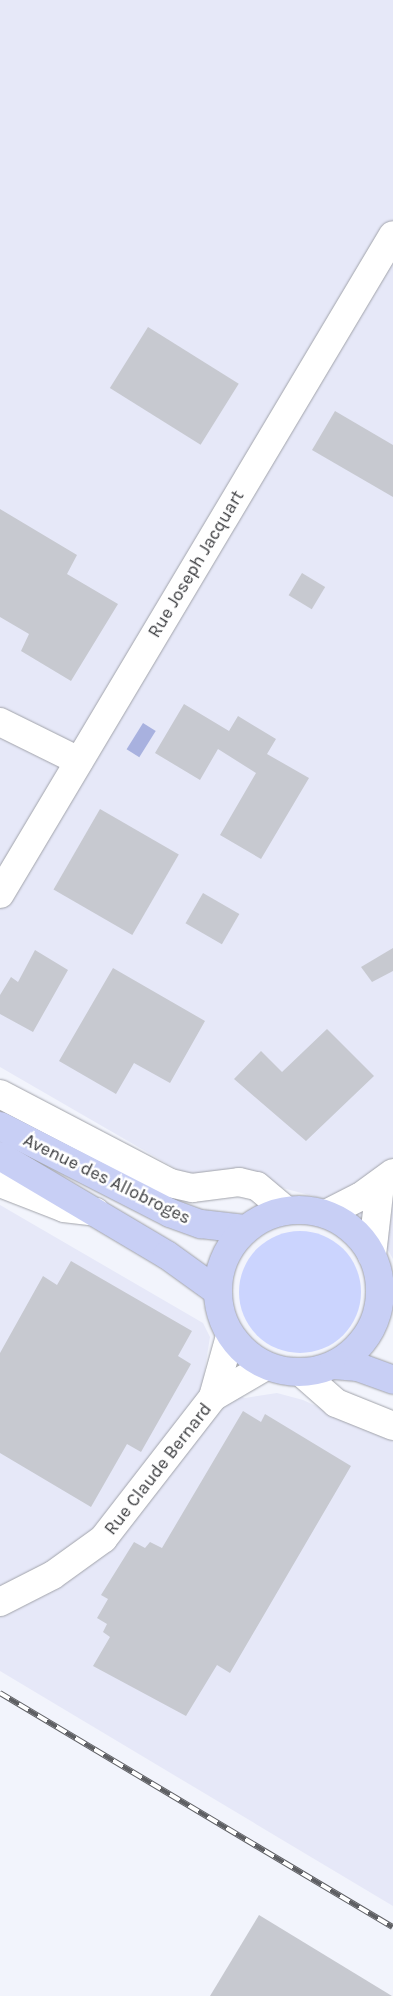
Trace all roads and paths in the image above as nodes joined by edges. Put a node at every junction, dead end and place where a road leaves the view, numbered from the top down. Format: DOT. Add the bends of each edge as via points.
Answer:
graph roads {
  1 [pos="393,235"];
  2 [pos="0,722"];
  3 [pos="79,761"];
  4 [pos="0,894"];
  5 [pos="0,1094"];
  6 [pos="0,1126"];
  7 [pos="4,1169"];
  8 [pos="386,1179"];
  9 [pos="126,1191"];
  10 [pos="286,1210"];
  11 [pos="326,1214"];
  12 [pos="245,1229"];
  13 [pos="372,1255"];
  14 [pos="217,1291"];
  15 [pos="386,1320"];
  16 [pos="230,1336"];
  17 [pos="334,1365"];
  18 [pos="266,1366"];
  19 [pos="302,1373"];
  20 [pos="393,1380"];
  21 [pos="213,1397"];
  22 [pos="393,1426"];
  23 [pos="0,1602"];
  1 -- 3 [label="street, Rue Joseph Jacquart"];
  2 -- 3 [label="street"];
  3 -- 4 [label="street, Rue Joseph Jacquart"];
  5 -- 10 [label="street" via="170,1183 192,1188 239,1182 257,1186"];
  6 -- 9 [label="main road, Avenue des Allobroges"];
  7 -- 9 [label="street" via="42,1162 80,1179"];
  7 -- 14 [label="main road, Avenue des Allobroges" via="97,1212 206,1279"];
  8 -- 11 [label="street"];
  8 -- 13 [label="street"];
  9 -- 12 [label="main road, Avenue des Allobroges" via="201,1224"];
  10 -- 11 [label="main road"];
  10 -- 12 [label="main road"];
  11 -- 13 [label="main road" via="344,1224"];
  12 -- 14 [label="main road" via="223,1261"];
  13 -- 15 [label="main road"];
  14 -- 16 [label="main road" via="220,1315"];
  15 -- 17 [label="main road"];
  16 -- 18 [label="main road"];
  16 -- 21 [label="street, Rue Claude Bernard"];
  17 -- 19 [label="main road"];
  17 -- 20 [label="main road" via="358,1368"];
  18 -- 19 [label="main road"];
  18 -- 21 [label="street, Rue Claude Bernard"];
  19 -- 22 [label="street" via="336,1403"];
  21 -- 23 [label="street, Rue Claude Bernard" via="103,1540 53,1575"];
}
